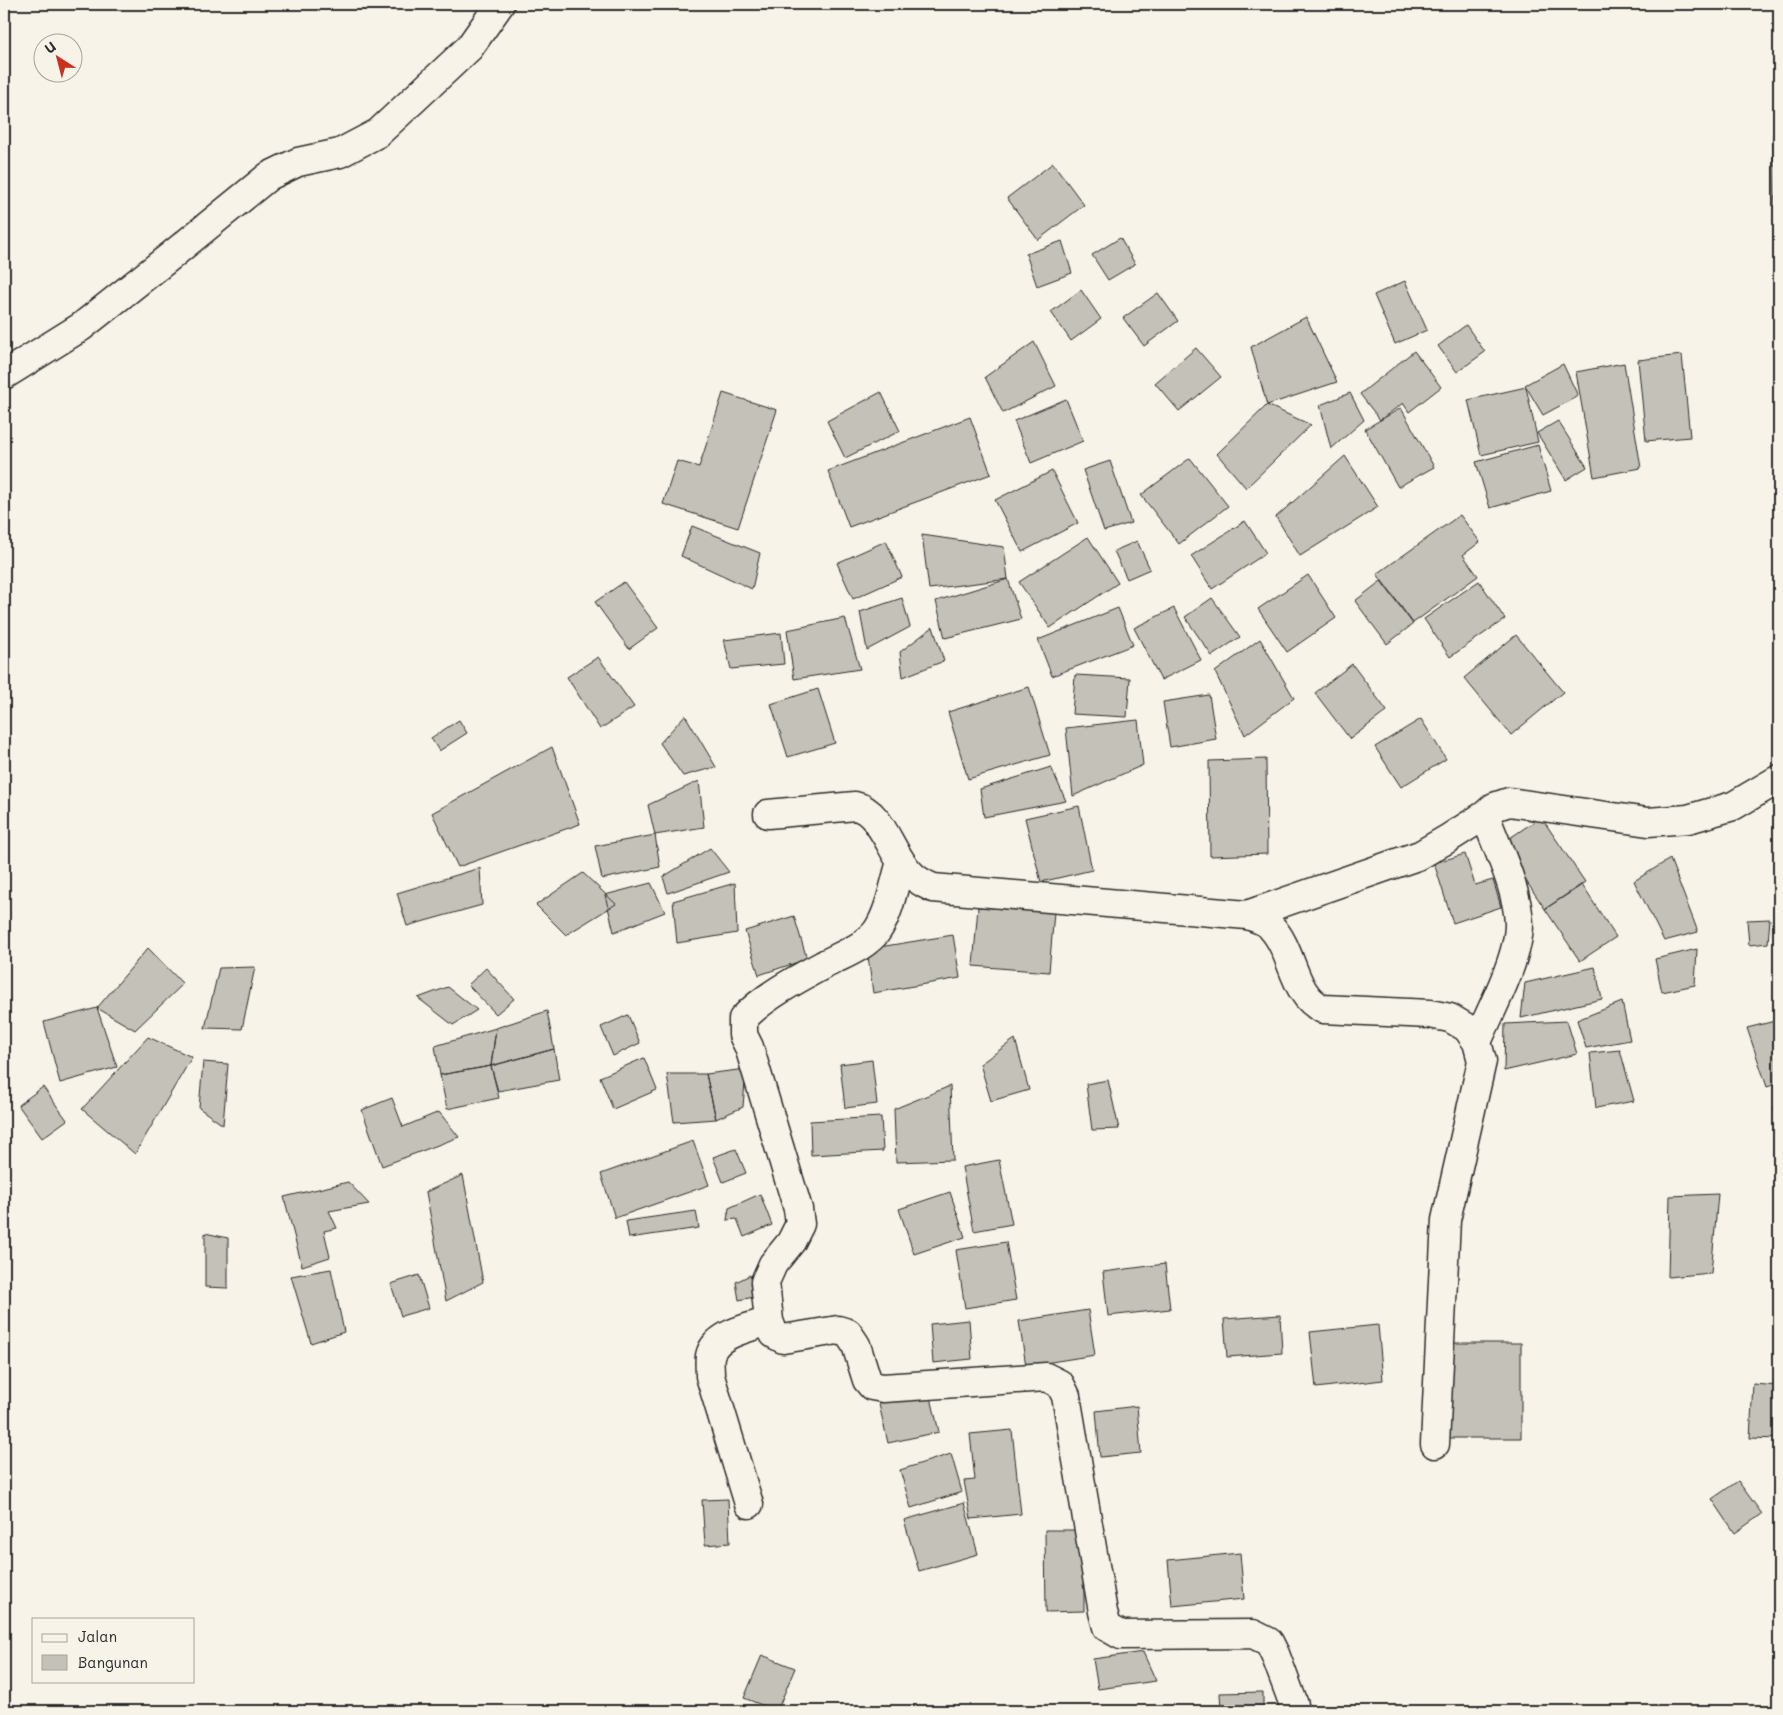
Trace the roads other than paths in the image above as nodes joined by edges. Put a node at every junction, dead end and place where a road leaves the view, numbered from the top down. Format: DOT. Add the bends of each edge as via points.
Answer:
graph roads {
  1 [pos="500,4"];
  2 [pos="4,375"];
  3 [pos="1779,779"];
  4 [pos="768,814"];
  5 [pos="1485,815"];
  6 [pos="901,862"];
  7 [pos="1247,915"];
  8 [pos="1477,1042"];
  9 [pos="769,1321"];
  10 [pos="1435,1444"];
  11 [pos="749,1504"];
  12 [pos="1294,1711"];
  1 -- 2 [label="street" via="469,48 378,134 340,153 298,162 269,176 81,326"];
  3 -- 5 [label="street" via="1733,806 1688,819 1648,822 1509,802 1494,807"];
  4 -- 6 [label="street" via="854,806 863,808 875,818"];
  5 -- 7 [label="street" via="1420,855"];
  5 -- 8 [label="street" via="1512,885 1518,924 1515,953"];
  6 -- 7 [label="street" via="909,873 933,888"];
  6 -- 9 [label="street" via="885,915 871,937 754,1006 743,1018 743,1035 800,1224 767,1274"];
  7 -- 8 [label="street" via="1260,919 1278,936 1304,994 1313,1005 1322,1009 1430,1014 1450,1018 1467,1028"];
  8 -- 10 [label="street" via="1482,1061 1446,1220"];
  9 -- 11 [label="street" via="726,1336 714,1345 710,1356 710,1376"];
  9 -- 12 [label="street" via="774,1334 783,1339 838,1330 848,1333 872,1386 883,1388 1046,1377 1060,1384 1066,1396 1107,1627 1121,1635 1253,1634 1269,1642"];
}
